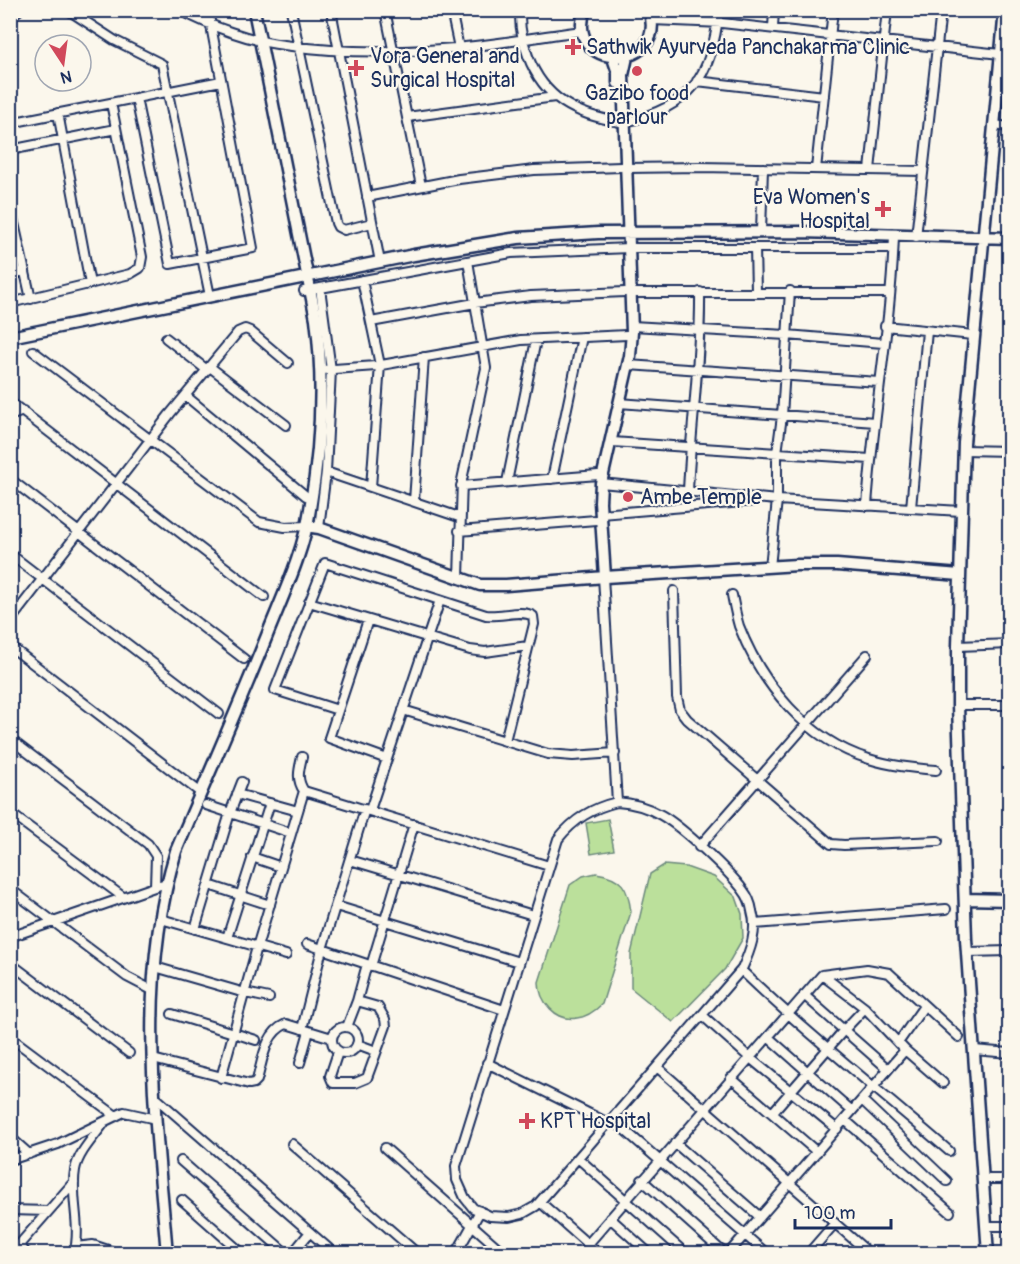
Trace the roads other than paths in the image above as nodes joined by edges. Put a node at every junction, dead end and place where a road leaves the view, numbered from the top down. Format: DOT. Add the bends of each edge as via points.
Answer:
graph roads {
  1 [pos="19,10"];
  2 [pos="68,10"];
  3 [pos="180,10"];
  4 [pos="208,10"];
  5 [pos="248,10"];
  6 [pos="254,10"];
  7 [pos="291,10"];
  8 [pos="331,10"];
  9 [pos="385,10"];
  10 [pos="451,10"];
  11 [pos="585,10"];
  12 [pos="717,10"];
  13 [pos="774,10"];
  14 [pos="833,10"];
  15 [pos="888,10"];
  16 [pos="942,10"];
  17 [pos="1005,10"];
  18 [pos="519,13"];
  19 [pos="650,15"];
  20 [pos="10,16"];
  21 [pos="718,22"];
  22 [pos="210,23"];
  23 [pos="772,28"];
  24 [pos="583,31"];
  25 [pos="830,35"];
  26 [pos="256,38"];
  27 [pos="523,39"];
  28 [pos="884,41"];
  29 [pos="298,46"];
  30 [pos="937,47"];
  31 [pos="459,48"];
  32 [pos="338,49"];
  33 [pos="393,50"];
  34 [pos="1003,50"];
  35 [pos="627,57"];
  36 [pos="613,58"];
  37 [pos="997,80"];
  38 [pos="221,81"];
  39 [pos="697,81"];
  40 [pos="1010,82"];
  41 [pos="168,91"];
  42 [pos="824,96"];
  43 [pos="555,97"];
  44 [pos="136,98"];
  45 [pos="111,103"];
  46 [pos="10,107"];
  47 [pos="58,113"];
  48 [pos="407,117"];
  49 [pos="12,122"];
  50 [pos="622,122"];
  51 [pos="993,125"];
  52 [pos="1010,127"];
  53 [pos="116,129"];
  54 [pos="63,140"];
  55 [pos="10,150"];
  56 [pos="624,167"];
  57 [pos="763,168"];
  58 [pos="816,169"];
  59 [pos="870,170"];
  60 [pos="923,171"];
  61 [pos="421,186"];
  62 [pos="367,197"];
  63 [pos="11,207"];
  64 [pos="372,223"];
  65 [pos="761,232"];
  66 [pos="627,233"];
  67 [pos="894,236"];
  68 [pos="916,237"];
  69 [pos="979,237"];
  70 [pos="1010,240"];
  71 [pos="626,248"];
  72 [pos="755,248"];
  73 [pos="893,249"];
  74 [pos="20,250"];
  75 [pos="10,252"];
  76 [pos="202,258"];
  77 [pos="468,261"];
  78 [pos="380,262"];
  79 [pos="25,271"];
  80 [pos="10,274"];
  81 [pos="305,277"];
  82 [pos="362,280"];
  83 [pos="90,284"];
  84 [pos="311,289"];
  85 [pos="756,291"];
  86 [pos="790,291"];
  87 [pos="700,292"];
  88 [pos="889,292"];
  89 [pos="628,293"];
  90 [pos="210,296"];
  91 [pos="31,299"];
  92 [pos="10,303"];
  93 [pos="476,303"];
  94 [pos="371,322"];
  95 [pos="885,326"];
  96 [pos="629,330"];
  97 [pos="700,330"];
  98 [pos="927,330"];
  99 [pos="788,335"];
  100 [pos="973,335"];
  101 [pos="10,336"];
  102 [pos="582,337"];
  103 [pos="166,338"];
  104 [pos="536,340"];
  105 [pos="884,344"];
  106 [pos="483,347"];
  107 [pos="33,351"];
  108 [pos="424,357"];
  109 [pos="288,363"];
  110 [pos="380,365"];
  111 [pos="628,365"];
  112 [pos="209,368"];
  113 [pos="326,370"];
  114 [pos="696,370"];
  115 [pos="785,376"];
  116 [pos="879,382"];
  117 [pos="186,396"];
  118 [pos="10,402"];
  119 [pos="619,403"];
  120 [pos="694,409"];
  121 [pos="23,411"];
  122 [pos="10,416"];
  123 [pos="782,416"];
  124 [pos="875,423"];
  125 [pos="286,425"];
  126 [pos="150,441"];
  127 [pos="612,442"];
  128 [pos="690,447"];
  129 [pos="963,450"];
  130 [pos="1010,451"];
  131 [pos="777,453"];
  132 [pos="870,459"];
  133 [pos="326,472"];
  134 [pos="552,478"];
  135 [pos="10,479"];
  136 [pos="599,479"];
  137 [pos="507,482"];
  138 [pos="117,483"];
  139 [pos="461,486"];
  140 [pos="371,487"];
  141 [pos="688,491"];
  142 [pos="306,496"];
  143 [pos="777,500"];
  144 [pos="414,501"];
  145 [pos="867,506"];
  146 [pos="911,508"];
  147 [pos="961,512"];
  148 [pos="459,517"];
  149 [pos="599,517"];
  150 [pos="306,526"];
  151 [pos="319,528"];
  152 [pos="79,531"];
  153 [pos="459,531"];
  154 [pos="10,554"];
  155 [pos="770,567"];
  156 [pos="960,575"];
  157 [pos="603,577"];
  158 [pos="459,578"];
  159 [pos="43,579"];
  160 [pos="674,591"];
  161 [pos="732,595"];
  162 [pos="264,597"];
  163 [pos="440,600"];
  164 [pos="309,602"];
  165 [pos="368,620"];
  166 [pos="10,621"];
  167 [pos="427,638"];
  168 [pos="1010,644"];
  169 [pos="10,646"];
  170 [pos="528,646"];
  171 [pos="958,646"];
  172 [pos="867,655"];
  173 [pos="244,659"];
  174 [pos="958,705"];
  175 [pos="1010,705"];
  176 [pos="338,710"];
  177 [pos="403,710"];
  178 [pos="219,714"];
  179 [pos="806,724"];
  180 [pos="10,739"];
  181 [pos="505,741"];
  182 [pos="615,753"];
  183 [pos="302,758"];
  184 [pos="387,759"];
  185 [pos="936,770"];
  186 [pos="757,780"];
  187 [pos="242,782"];
  188 [pos="304,791"];
  189 [pos="201,793"];
  190 [pos="237,794"];
  191 [pos="618,802"];
  192 [pos="270,803"];
  193 [pos="206,805"];
  194 [pos="368,809"];
  195 [pos="298,811"];
  196 [pos="10,813"];
  197 [pos="230,813"];
  198 [pos="263,824"];
  199 [pos="414,824"];
  200 [pos="291,833"];
  201 [pos="938,841"];
  202 [pos="699,847"];
  203 [pos="252,858"];
  204 [pos="350,860"];
  205 [pos="549,866"];
  206 [pos="281,867"];
  207 [pos="399,874"];
  208 [pos="166,883"];
  209 [pos="209,885"];
  210 [pos="154,886"];
  211 [pos="10,890"];
  212 [pos="241,894"];
  213 [pos="123,897"];
  214 [pos="965,900"];
  215 [pos="1010,900"];
  216 [pos="270,905"];
  217 [pos="336,906"];
  218 [pos="946,909"];
  219 [pos="534,915"];
  220 [pos="161,919"];
  221 [pos="385,921"];
  222 [pos="52,922"];
  223 [pos="754,924"];
  224 [pos="195,929"];
  225 [pos="10,938"];
  226 [pos="227,938"];
  227 [pos="307,944"];
  228 [pos="257,946"];
  229 [pos="322,949"];
  230 [pos="1010,951"];
  231 [pos="968,952"];
  232 [pos="286,955"];
  233 [pos="519,962"];
  234 [pos="10,963"];
  235 [pos="369,965"];
  236 [pos="155,966"];
  237 [pos="741,970"];
  238 [pos="822,975"];
  239 [pos="152,990"];
  240 [pos="245,993"];
  241 [pos="804,995"];
  242 [pos="269,998"];
  243 [pos="357,1001"];
  244 [pos="924,1006"];
  245 [pos="865,1008"];
  246 [pos="504,1010"];
  247 [pos="172,1014"];
  248 [pos="787,1015"];
  249 [pos="702,1016"];
  250 [pos="347,1027"];
  251 [pos="306,1030"];
  252 [pos="844,1030"];
  253 [pos="234,1034"];
  254 [pos="10,1037"];
  255 [pos="768,1037"];
  256 [pos="959,1037"];
  257 [pos="332,1038"];
  258 [pos="256,1040"];
  259 [pos="898,1043"];
  260 [pos="357,1044"];
  261 [pos="827,1050"];
  262 [pos="905,1050"];
  263 [pos="974,1050"];
  264 [pos="376,1051"];
  265 [pos="338,1052"];
  266 [pos="129,1053"];
  267 [pos="1010,1053"];
  268 [pos="750,1058"];
  269 [pos="153,1059"];
  270 [pos="300,1063"];
  271 [pos="487,1063"];
  272 [pos="657,1067"];
  273 [pos="888,1069"];
  274 [pos="808,1073"];
  275 [pos="221,1078"];
  276 [pos="731,1078"];
  277 [pos="943,1083"];
  278 [pos="874,1086"];
  279 [pos="791,1092"];
  280 [pos="155,1098"];
  281 [pos="862,1100"];
  282 [pos="705,1108"];
  283 [pos="852,1111"];
  284 [pos="772,1113"];
  285 [pos="116,1116"];
  286 [pos="156,1119"];
  287 [pos="845,1120"];
  288 [pos="105,1121"];
  289 [pos="610,1121"];
  290 [pos="837,1129"];
  291 [pos="10,1137"];
  292 [pos="675,1143"];
  293 [pos="292,1144"];
  294 [pos="385,1148"];
  295 [pos="949,1151"];
  296 [pos="817,1152"];
  297 [pos="29,1154"];
  298 [pos="578,1158"];
  299 [pos="10,1160"];
  300 [pos="660,1160"];
  301 [pos="181,1161"];
  302 [pos="983,1179"];
  303 [pos="1010,1179"];
  304 [pos="642,1180"];
  305 [pos="947,1181"];
  306 [pos="74,1182"];
  307 [pos="790,1183"];
  308 [pos="182,1200"];
  309 [pos="625,1200"];
  310 [pos="540,1202"];
  311 [pos="10,1210"];
  312 [pos="480,1211"];
  313 [pos="48,1212"];
  314 [pos="950,1212"];
  315 [pos="759,1217"];
  316 [pos="610,1218"];
  317 [pos="835,1223"];
  318 [pos="472,1225"];
  319 [pos="986,1226"];
  320 [pos="1010,1226"];
  321 [pos="310,1232"];
  322 [pos="745,1234"];
  323 [pos="588,1244"];
  324 [pos="18,1245"];
  325 [pos="75,1250"];
  326 [pos="11,1254"];
  327 [pos="27,1254"];
  328 [pos="120,1254"];
  329 [pos="167,1254"];
  330 [pos="243,1254"];
  331 [pos="287,1254"];
  332 [pos="292,1254"];
  333 [pos="335,1254"];
  334 [pos="418,1254"];
  335 [pos="456,1254"];
  336 [pos="505,1254"];
  337 [pos="599,1254"];
  338 [pos="650,1254"];
  339 [pos="686,1254"];
  340 [pos="726,1254"];
  341 [pos="767,1254"];
  342 [pos="808,1254"];
  343 [pos="870,1254"];
  344 [pos="988,1254"];
  1 -- 20 [label="street"];
  2 -- 41 [label="street" via="114,40 162,64"];
  3 -- 22 [label="street"];
  4 -- 22 [label="street"];
  5 -- 26 [label="street"];
  6 -- 26 [label="street"];
  7 -- 29 [label="street"];
  8 -- 32 [label="street"];
  9 -- 33 [label="street"];
  10 -- 31 [label="street"];
  11 -- 24 [label="street"];
  12 -- 21 [label="street"];
  13 -- 23 [label="street"];
  14 -- 25 [label="street"];
  15 -- 28 [label="street"];
  16 -- 30 [label="street"];
  17 -- 34 [label="street"];
  18 -- 27 [label="street"];
  19 -- 21 [label="street"];
  19 -- 35 [label="street" via="651,33 644,46"];
  21 -- 23 [label="street"];
  21 -- 39 [label="street" via="715,44"];
  22 -- 26 [label="street"];
  22 -- 38 [label="street"];
  23 -- 25 [label="street"];
  24 -- 27 [label="street"];
  24 -- 36 [label="street" via="595,51"];
  25 -- 28 [label="street"];
  25 -- 42 [label="street"];
  26 -- 29 [label="street"];
  26 -- 81 [label="street"];
  27 -- 31 [label="street"];
  27 -- 43 [label="street" via="532,68"];
  28 -- 30 [label="street"];
  28 -- 59 [label="street"];
  29 -- 32 [label="street"];
  29 -- 64 [label="street" via="336,223 344,230"];
  30 -- 34 [label="street"];
  30 -- 60 [label="street"];
  31 -- 33 [label="street"];
  32 -- 33 [label="street"];
  32 -- 62 [label="street"];
  33 -- 48 [label="street"];
  34 -- 37 [label="street"];
  35 -- 36 [label="street"];
  35 -- 50 [label="street"];
  36 -- 50 [label="street"];
  37 -- 40 [label="street"];
  37 -- 51 [label="street"];
  38 -- 41 [label="street"];
  38 -- 76 [label="street" via="253,248"];
  39 -- 42 [label="street"];
  39 -- 50 [label="street" via="671,107"];
  41 -- 44 [label="street"];
  41 -- 76 [label="street"];
  42 -- 58 [label="street"];
  43 -- 48 [label="street"];
  43 -- 50 [label="street" via="576,111"];
  44 -- 45 [label="street"];
  44 -- 76 [label="street" via="170,264"];
  45 -- 47 [label="street"];
  45 -- 53 [label="street"];
  46 -- 49 [label="street"];
  47 -- 49 [label="street"];
  47 -- 54 [label="street"];
  48 -- 61 [label="street"];
  50 -- 56 [label="street"];
  51 -- 52 [label="street"];
  51 -- 69 [label="street"];
  53 -- 54 [label="street"];
  53 -- 83 [label="street" via="142,263 136,272"];
  54 -- 55 [label="street"];
  54 -- 83 [label="street"];
  56 -- 57 [label="street"];
  56 -- 61 [label="street" via="534,170"];
  56 -- 66 [label="street"];
  57 -- 58 [label="street"];
  57 -- 65 [label="street"];
  58 -- 59 [label="street"];
  59 -- 60 [label="street"];
  60 -- 68 [label="street"];
  61 -- 62 [label="street"];
  62 -- 64 [label="street"];
  63 -- 74 [label="street"];
  64 -- 78 [label="street"];
  65 -- 66 [label="street"];
  65 -- 67 [label="street"];
  66 -- 71 [label="street"];
  66 -- 78 [label="street" via="518,238"];
  67 -- 68 [label="street"];
  67 -- 73 [label="street"];
  68 -- 69 [label="street"];
  69 -- 70 [label="street"];
  69 -- 100 [label="street"];
  71 -- 72 [label="street"];
  71 -- 77 [label="street" via="511,253"];
  71 -- 89 [label="street"];
  72 -- 73 [label="street"];
  72 -- 85 [label="street"];
  73 -- 88 [label="street"];
  74 -- 75 [label="street"];
  74 -- 79 [label="street"];
  76 -- 90 [label="street"];
  77 -- 82 [label="street"];
  77 -- 93 [label="street"];
  78 -- 81 [label="street"];
  79 -- 80 [label="street"];
  79 -- 91 [label="street"];
  81 -- 84 [label="street"];
  81 -- 90 [label="street"];
  82 -- 84 [label="street"];
  82 -- 94 [label="street"];
  83 -- 91 [label="street"];
  84 -- 113 [label="street"];
  84 -- 142 [label="street" via="314,390"];
  85 -- 86 [label="street"];
  85 -- 87 [label="street"];
  86 -- 88 [label="street"];
  86 -- 99 [label="street"];
  87 -- 89 [label="street"];
  87 -- 97 [label="street"];
  88 -- 95 [label="street"];
  89 -- 93 [label="street" via="531,296"];
  89 -- 96 [label="street"];
  90 -- 101 [label="street"];
  91 -- 92 [label="street"];
  93 -- 94 [label="street"];
  93 -- 106 [label="street"];
  94 -- 110 [label="street"];
  95 -- 98 [label="street"];
  95 -- 105 [label="street"];
  96 -- 97 [label="street"];
  96 -- 102 [label="street"];
  96 -- 111 [label="street"];
  96 -- 136 [label="street"];
  97 -- 99 [label="street"];
  97 -- 114 [label="street"];
  98 -- 100 [label="street"];
  98 -- 146 [label="street"];
  99 -- 105 [label="street"];
  99 -- 115 [label="street"];
  100 -- 129 [label="street"];
  102 -- 104 [label="street"];
  102 -- 134 [label="street"];
  103 -- 112 [label="street"];
  104 -- 106 [label="street"];
  104 -- 137 [label="street"];
  105 -- 116 [label="street"];
  106 -- 108 [label="street"];
  106 -- 139 [label="street" via="486,368"];
  107 -- 126 [label="street"];
  108 -- 110 [label="street"];
  108 -- 144 [label="street"];
  109 -- 112 [label="street" via="244,329"];
  110 -- 113 [label="street"];
  110 -- 140 [label="street"];
  111 -- 114 [label="street"];
  111 -- 119 [label="street"];
  112 -- 117 [label="street"];
  112 -- 125 [label="street"];
  113 -- 133 [label="street"];
  113 -- 150 [label="street"];
  114 -- 115 [label="street"];
  114 -- 120 [label="street"];
  115 -- 116 [label="street"];
  115 -- 123 [label="street"];
  116 -- 124 [label="street"];
  117 -- 126 [label="street"];
  117 -- 142 [label="street"];
  118 -- 121 [label="street"];
  119 -- 120 [label="street"];
  119 -- 127 [label="street"];
  120 -- 123 [label="street"];
  120 -- 128 [label="street"];
  121 -- 122 [label="street"];
  121 -- 138 [label="street"];
  123 -- 124 [label="street"];
  123 -- 131 [label="street"];
  124 -- 132 [label="street"];
  126 -- 138 [label="street"];
  126 -- 150 [label="street" via="259,522"];
  127 -- 128 [label="street"];
  127 -- 136 [label="street"];
  128 -- 131 [label="street"];
  128 -- 141 [label="street"];
  129 -- 130 [label="street"];
  129 -- 147 [label="street"];
  131 -- 132 [label="street"];
  131 -- 143 [label="street"];
  132 -- 145 [label="street"];
  133 -- 140 [label="street"];
  133 -- 151 [label="street"];
  134 -- 136 [label="street"];
  134 -- 137 [label="street"];
  135 -- 152 [label="street"];
  136 -- 141 [label="street"];
  136 -- 149 [label="street" via="595,501"];
  137 -- 139 [label="street"];
  138 -- 152 [label="street"];
  138 -- 162 [label="street"];
  139 -- 148 [label="street"];
  140 -- 144 [label="street"];
  141 -- 143 [label="street"];
  142 -- 150 [label="street"];
  143 -- 145 [label="street"];
  143 -- 149 [label="street"];
  143 -- 155 [label="street"];
  144 -- 148 [label="street"];
  145 -- 146 [label="street"];
  146 -- 147 [label="street"];
  147 -- 156 [label="street"];
  148 -- 153 [label="street"];
  149 -- 153 [label="street"];
  149 -- 157 [label="street"];
  150 -- 151 [label="street"];
  150 -- 189 [label="street" via="290,580"];
  151 -- 158 [label="street"];
  152 -- 159 [label="street"];
  152 -- 173 [label="street"];
  153 -- 158 [label="street"];
  154 -- 159 [label="street"];
  155 -- 156 [label="street" via="837,565"];
  155 -- 157 [label="street"];
  156 -- 171 [label="street"];
  157 -- 158 [label="street" via="506,585 480,585"];
  157 -- 182 [label="street"];
  159 -- 166 [label="street"];
  159 -- 178 [label="street"];
  160 -- 186 [label="street" via="680,710"];
  161 -- 179 [label="street" via="738,624 760,669"];
  163 -- 164 [label="street" via="325,563"];
  163 -- 167 [label="street"];
  163 -- 170 [label="street" via="486,615 530,614 535,620"];
  164 -- 165 [label="street"];
  164 -- 176 [label="street" via="275,690"];
  165 -- 167 [label="street"];
  165 -- 176 [label="street"];
  167 -- 170 [label="street" via="485,652"];
  167 -- 177 [label="street"];
  168 -- 171 [label="street"];
  169 -- 189 [label="street"];
  170 -- 181 [label="street"];
  171 -- 174 [label="street"];
  172 -- 179 [label="street"];
  174 -- 175 [label="street"];
  174 -- 214 [label="street"];
  176 -- 184 [label="street" via="329,739"];
  177 -- 181 [label="street"];
  177 -- 184 [label="street"];
  179 -- 185 [label="street" via="833,743 867,759"];
  179 -- 186 [label="street"];
  180 -- 210 [label="street" via="148,844 156,856"];
  181 -- 182 [label="street" via="548,754"];
  182 -- 191 [label="street"];
  183 -- 188 [label="street" via="298,777"];
  184 -- 194 [label="street"];
  186 -- 201 [label="street" via="831,843"];
  186 -- 202 [label="street"];
  187 -- 190 [label="street"];
  188 -- 194 [label="street"];
  188 -- 195 [label="street"];
  189 -- 208 [label="street"];
  190 -- 192 [label="street"];
  190 -- 197 [label="street"];
  191 -- 202 [label="street" via="632,803 664,816"];
  191 -- 205 [label="street" via="577,819 558,839"];
  192 -- 195 [label="street"];
  192 -- 198 [label="street"];
  193 -- 197 [label="street"];
  194 -- 199 [label="street"];
  194 -- 204 [label="street"];
  195 -- 200 [label="street"];
  196 -- 213 [label="street"];
  197 -- 198 [label="street"];
  197 -- 209 [label="street"];
  198 -- 200 [label="street"];
  198 -- 203 [label="street"];
  199 -- 205 [label="street"];
  199 -- 207 [label="street"];
  200 -- 206 [label="street"];
  202 -- 223 [label="street" via="745,892"];
  203 -- 206 [label="street"];
  203 -- 212 [label="street"];
  204 -- 207 [label="street"];
  204 -- 217 [label="street"];
  205 -- 219 [label="street"];
  206 -- 216 [label="street"];
  207 -- 219 [label="street"];
  207 -- 221 [label="street"];
  208 -- 210 [label="street"];
  208 -- 220 [label="street"];
  209 -- 212 [label="street"];
  209 -- 224 [label="street"];
  210 -- 213 [label="street"];
  211 -- 222 [label="street"];
  212 -- 216 [label="street"];
  212 -- 226 [label="street"];
  213 -- 222 [label="street"];
  214 -- 215 [label="street"];
  214 -- 231 [label="street"];
  216 -- 228 [label="street"];
  217 -- 221 [label="street"];
  217 -- 229 [label="street"];
  218 -- 223 [label="street"];
  219 -- 233 [label="street"];
  220 -- 224 [label="street"];
  220 -- 236 [label="street"];
  221 -- 233 [label="street"];
  221 -- 235 [label="street"];
  222 -- 225 [label="street"];
  222 -- 239 [label="street" via="127,977"];
  223 -- 237 [label="street" via="751,950"];
  224 -- 226 [label="street"];
  226 -- 228 [label="street"];
  227 -- 229 [label="street"];
  228 -- 232 [label="street"];
  228 -- 240 [label="street"];
  229 -- 235 [label="street"];
  229 -- 251 [label="street"];
  230 -- 231 [label="street"];
  231 -- 263 [label="street"];
  233 -- 246 [label="street"];
  234 -- 266 [label="street"];
  235 -- 243 [label="street"];
  235 -- 246 [label="street"];
  236 -- 239 [label="street"];
  236 -- 240 [label="street"];
  237 -- 248 [label="street"];
  237 -- 249 [label="street"];
  238 -- 241 [label="street"];
  238 -- 244 [label="street" via="867,969 889,973"];
  238 -- 245 [label="street"];
  239 -- 269 [label="street"];
  240 -- 242 [label="street"];
  240 -- 253 [label="street"];
  241 -- 248 [label="street"];
  241 -- 252 [label="street"];
  243 -- 250 [label="street"];
  243 -- 264 [label="street" via="378,1007 385,1019"];
  244 -- 256 [label="street"];
  244 -- 259 [label="street"];
  245 -- 252 [label="street"];
  245 -- 259 [label="street"];
  246 -- 271 [label="street"];
  247 -- 253 [label="street"];
  248 -- 255 [label="street"];
  248 -- 261 [label="street"];
  249 -- 268 [label="street"];
  249 -- 272 [label="street"];
  250 -- 257 [label="street"];
  250 -- 260 [label="street" via="357,1037"];
  251 -- 257 [label="street"];
  251 -- 270 [label="street"];
  251 -- 275 [label="street" via="286,1024 276,1028 256,1082"];
  252 -- 261 [label="street"];
  252 -- 273 [label="street"];
  253 -- 258 [label="street"];
  253 -- 275 [label="street"];
  254 -- 285 [label="street"];
  255 -- 268 [label="street"];
  255 -- 274 [label="street"];
  257 -- 265 [label="street"];
  259 -- 262 [label="street"];
  260 -- 264 [label="street"];
  260 -- 265 [label="street" via="349,1053"];
  261 -- 274 [label="street"];
  261 -- 278 [label="street"];
  262 -- 273 [label="street"];
  262 -- 277 [label="street"];
  263 -- 267 [label="street"];
  263 -- 302 [label="street"];
  264 -- 265 [label="street" via="367,1078 355,1083 333,1083 330,1076"];
  268 -- 276 [label="street"];
  268 -- 279 [label="street"];
  269 -- 275 [label="street"];
  269 -- 280 [label="street"];
  271 -- 289 [label="street"];
  271 -- 312 [label="street" via="456,1166 465,1198"];
  272 -- 282 [label="street"];
  272 -- 289 [label="street"];
  273 -- 278 [label="street"];
  274 -- 279 [label="street"];
  274 -- 283 [label="street"];
  276 -- 282 [label="street"];
  276 -- 284 [label="street"];
  278 -- 281 [label="street"];
  278 -- 295 [label="street"];
  279 -- 284 [label="street"];
  279 -- 290 [label="street"];
  280 -- 286 [label="street"];
  280 -- 321 [label="street"];
  281 -- 283 [label="street"];
  281 -- 305 [label="street"];
  282 -- 292 [label="street"];
  282 -- 307 [label="street"];
  283 -- 287 [label="street"];
  284 -- 296 [label="street"];
  285 -- 286 [label="street" via="129,1112"];
  285 -- 288 [label="street"];
  286 -- 329 [label="street"];
  287 -- 290 [label="street"];
  287 -- 314 [label="street"];
  288 -- 297 [label="street"];
  288 -- 306 [label="street" via="80,1158"];
  289 -- 298 [label="street"];
  289 -- 300 [label="street"];
  290 -- 296 [label="street"];
  291 -- 297 [label="street"];
  292 -- 300 [label="street"];
  292 -- 315 [label="street"];
  293 -- 334 [label="street"];
  294 -- 318 [label="street"];
  296 -- 307 [label="street"];
  297 -- 299 [label="street"];
  298 -- 309 [label="street"];
  298 -- 310 [label="street"];
  300 -- 304 [label="street"];
  300 -- 322 [label="street"];
  301 -- 331 [label="street"];
  302 -- 303 [label="street"];
  302 -- 319 [label="street"];
  304 -- 309 [label="street"];
  304 -- 340 [label="street"];
  306 -- 313 [label="street"];
  306 -- 325 [label="street"];
  307 -- 315 [label="street"];
  307 -- 317 [label="street"];
  308 -- 330 [label="street"];
  309 -- 316 [label="street"];
  309 -- 339 [label="street"];
  310 -- 312 [label="street" via="522,1214 508,1217"];
  310 -- 323 [label="street"];
  311 -- 313 [label="street"];
  312 -- 318 [label="street"];
  313 -- 324 [label="street"];
  315 -- 322 [label="street"];
  316 -- 323 [label="street"];
  316 -- 338 [label="street"];
  317 -- 342 [label="street"];
  317 -- 343 [label="street"];
  318 -- 335 [label="street"];
  318 -- 336 [label="street"];
  319 -- 320 [label="street"];
  319 -- 344 [label="street"];
  321 -- 332 [label="street"];
  321 -- 333 [label="street"];
  322 -- 340 [label="street"];
  322 -- 341 [label="street"];
  323 -- 337 [label="street"];
  324 -- 326 [label="street"];
  324 -- 327 [label="street"];
  325 -- 328 [label="street" via="93,1245"];
}
